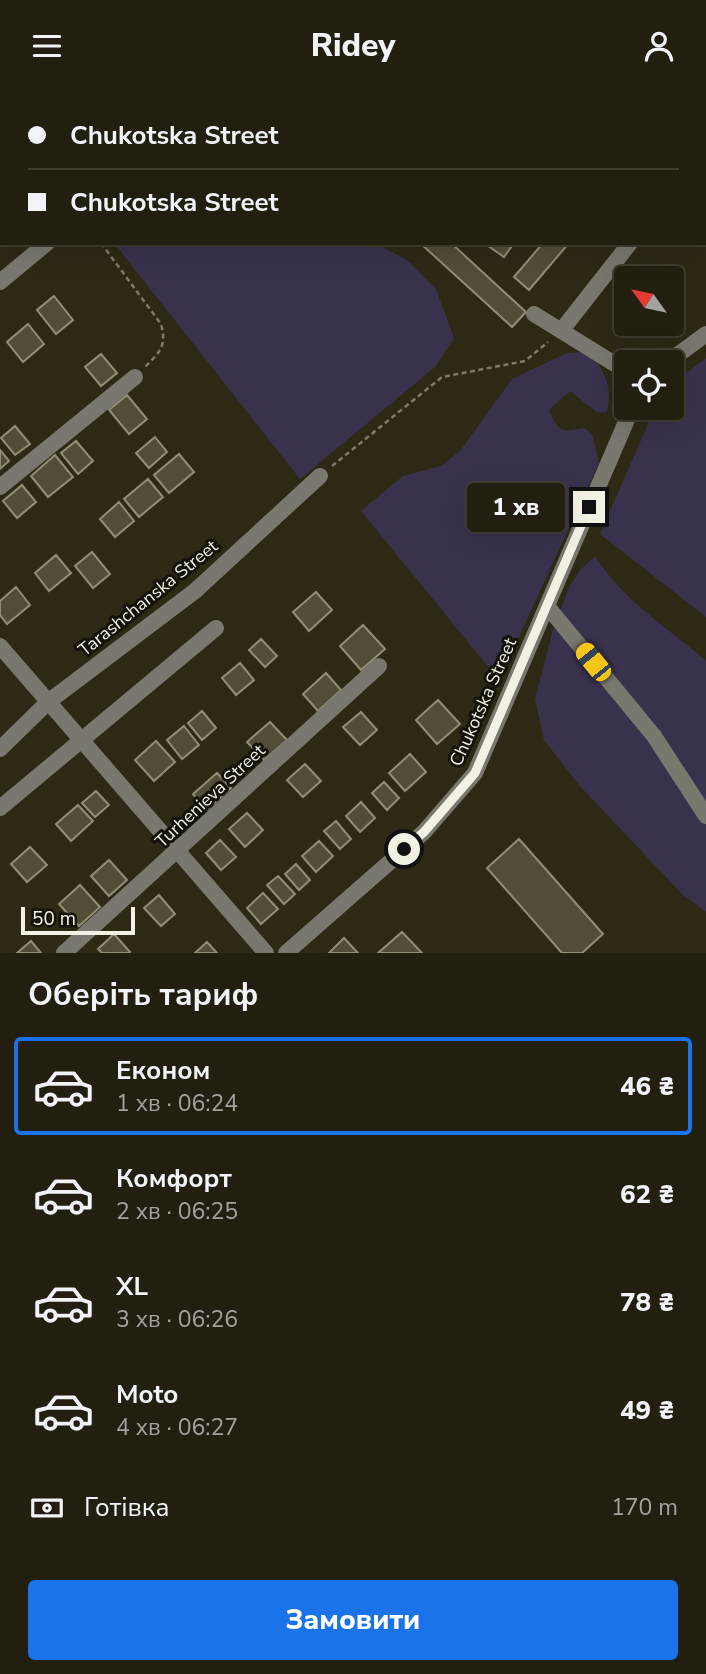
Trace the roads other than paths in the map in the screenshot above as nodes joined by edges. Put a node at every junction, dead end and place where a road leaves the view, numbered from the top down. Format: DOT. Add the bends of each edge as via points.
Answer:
graph roads {
  1 [pos="45,245"];
  2 [pos="628,245"];
  3 [pos="0,282"];
  4 [pos="534,314"];
  5 [pos="561,331"];
  6 [pos="706,334"];
  7 [pos="684,350"];
  8 [pos="614,364"];
  9 [pos="135,377"];
  10 [pos="627,420"];
  11 [pos="320,476"];
  12 [pos="0,487"];
  13 [pos="547,606"];
  14 [pos="216,628"];
  15 [pos="0,646"];
  16 [pos="379,666"];
  17 [pos="48,702"];
  18 [pos="83,741"];
  19 [pos="0,749"];
  20 [pos="0,809"];
  21 [pos="706,816"];
  22 [pos="180,851"];
  23 [pos="64,953"];
  24 [pos="266,953"];
  25 [pos="286,953"];
  1 -- 3 [label="street"];
  2 -- 5 [label="street"];
  4 -- 5 [label="street"];
  5 -- 8 [label="street"];
  6 -- 7 [label="street"];
  9 -- 12 [label="street"];
  10 -- 13 [label="street, Chukotska Street"];
  11 -- 17 [label="street, Tarashchanska Street" via="195,590"];
  13 -- 21 [label="street" via="654,736"];
  13 -- 25 [label="street, Chukotska Street" via="475,773 424,832"];
  14 -- 18 [label="street"];
  15 -- 17 [label="street"];
  16 -- 22 [label="street, Turhenieva Street"];
  17 -- 18 [label="street"];
  17 -- 19 [label="street, Tarashchanska Street"];
  18 -- 20 [label="street"];
  18 -- 22 [label="street"];
  22 -- 23 [label="street, Turhenieva Street"];
  22 -- 24 [label="street"];
}
